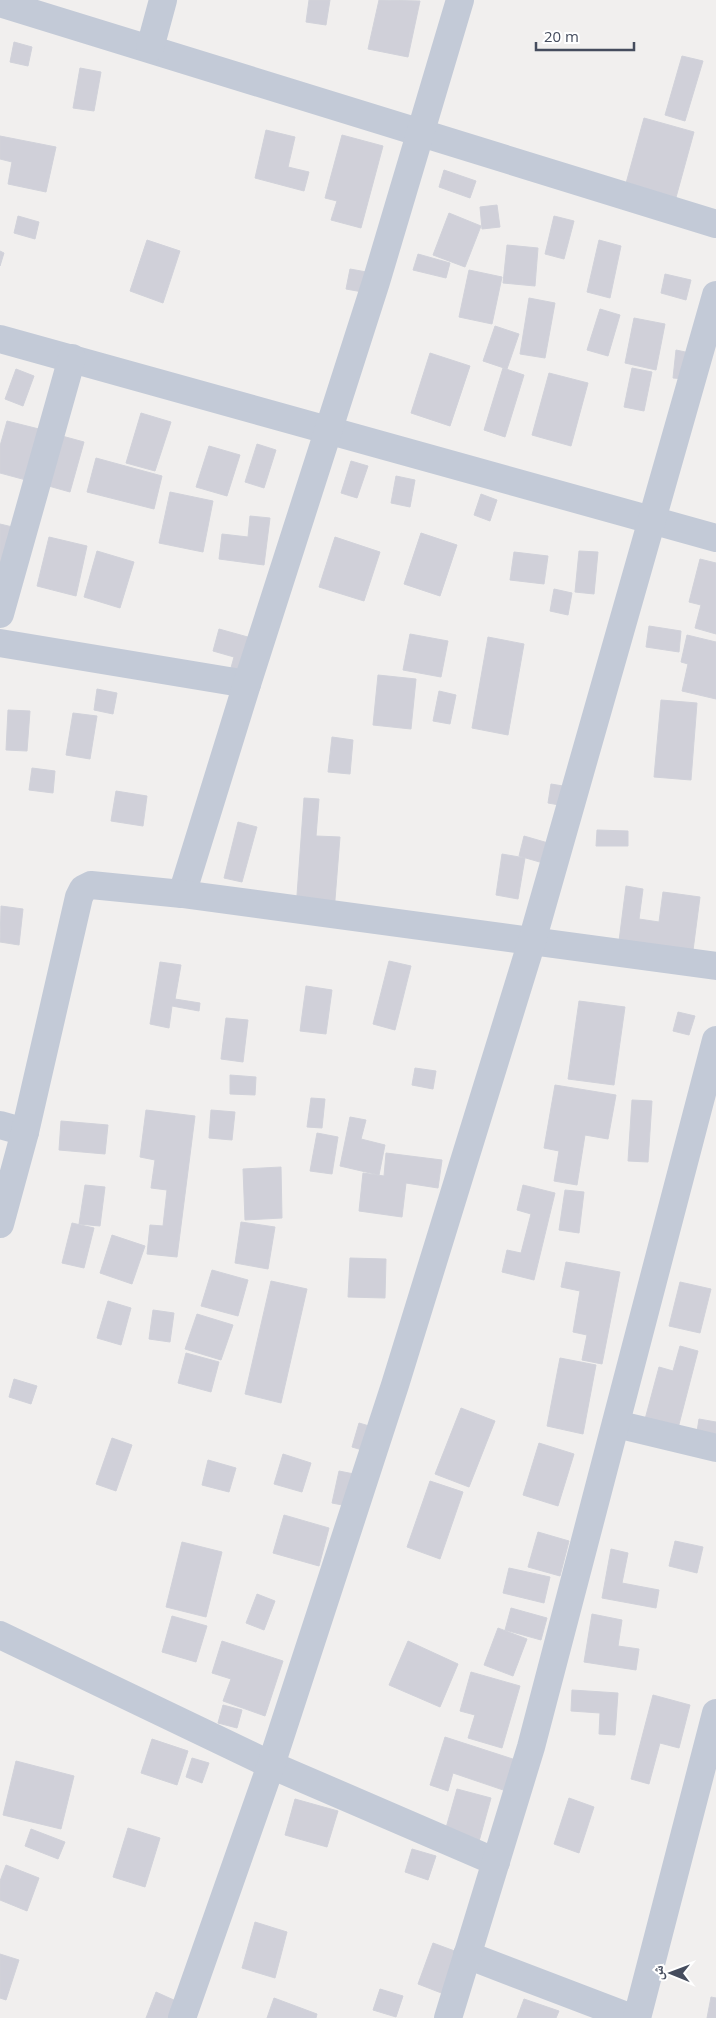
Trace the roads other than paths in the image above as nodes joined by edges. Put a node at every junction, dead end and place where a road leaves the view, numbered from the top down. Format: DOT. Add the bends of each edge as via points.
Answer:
graph roads {
  1 [pos="163,0"];
  2 [pos="460,0"];
  3 [pos="0,3"];
  4 [pos="150,48"];
  5 [pos="420,133"];
  6 [pos="716,224"];
  7 [pos="716,295"];
  8 [pos="0,338"];
  9 [pos="72,358"];
  10 [pos="329,431"];
  11 [pos="651,520"];
  12 [pos="716,538"];
  13 [pos="0,614"];
  14 [pos="0,643"];
  15 [pos="247,684"];
  16 [pos="182,894"];
  17 [pos="532,941"];
  18 [pos="716,966"];
  19 [pos="716,1040"];
  20 [pos="13,1128"];
  21 [pos="0,1224"];
  22 [pos="616,1424"];
  23 [pos="716,1448"];
  24 [pos="0,1635"];
  25 [pos="715,1720"];
  26 [pos="271,1765"];
  27 [pos="496,1862"];
  28 [pos="468,1955"];
  29 [pos="182,2018"];
  30 [pos="448,2018"];
  31 [pos="632,2018"];
  32 [pos="637,2018"];
  1 -- 4 [label="street"];
  2 -- 5 [label="street"];
  3 -- 4 [label="street"];
  4 -- 5 [label="street"];
  5 -- 6 [label="street"];
  5 -- 10 [label="street"];
  7 -- 11 [label="street"];
  8 -- 9 [label="street"];
  9 -- 10 [label="street"];
  9 -- 13 [label="street"];
  10 -- 11 [label="street"];
  10 -- 15 [label="street"];
  11 -- 12 [label="street"];
  11 -- 17 [label="street"];
  14 -- 15 [label="street"];
  15 -- 16 [label="street"];
  16 -- 17 [label="street"];
  16 -- 20 [label="street" via="91,885 83,889 78,897"];
  17 -- 18 [label="street"];
  17 -- 26 [label="street" via="398,1376"];
  19 -- 22 [label="street"];
  20 -- 21 [label="street"];
  22 -- 23 [label="street"];
  22 -- 27 [label="street" via="531,1747"];
  24 -- 26 [label="street"];
  25 -- 32 [label="street"];
  26 -- 27 [label="street"];
  26 -- 29 [label="street"];
  27 -- 28 [label="street"];
  28 -- 30 [label="street"];
  28 -- 31 [label="street"];
}
